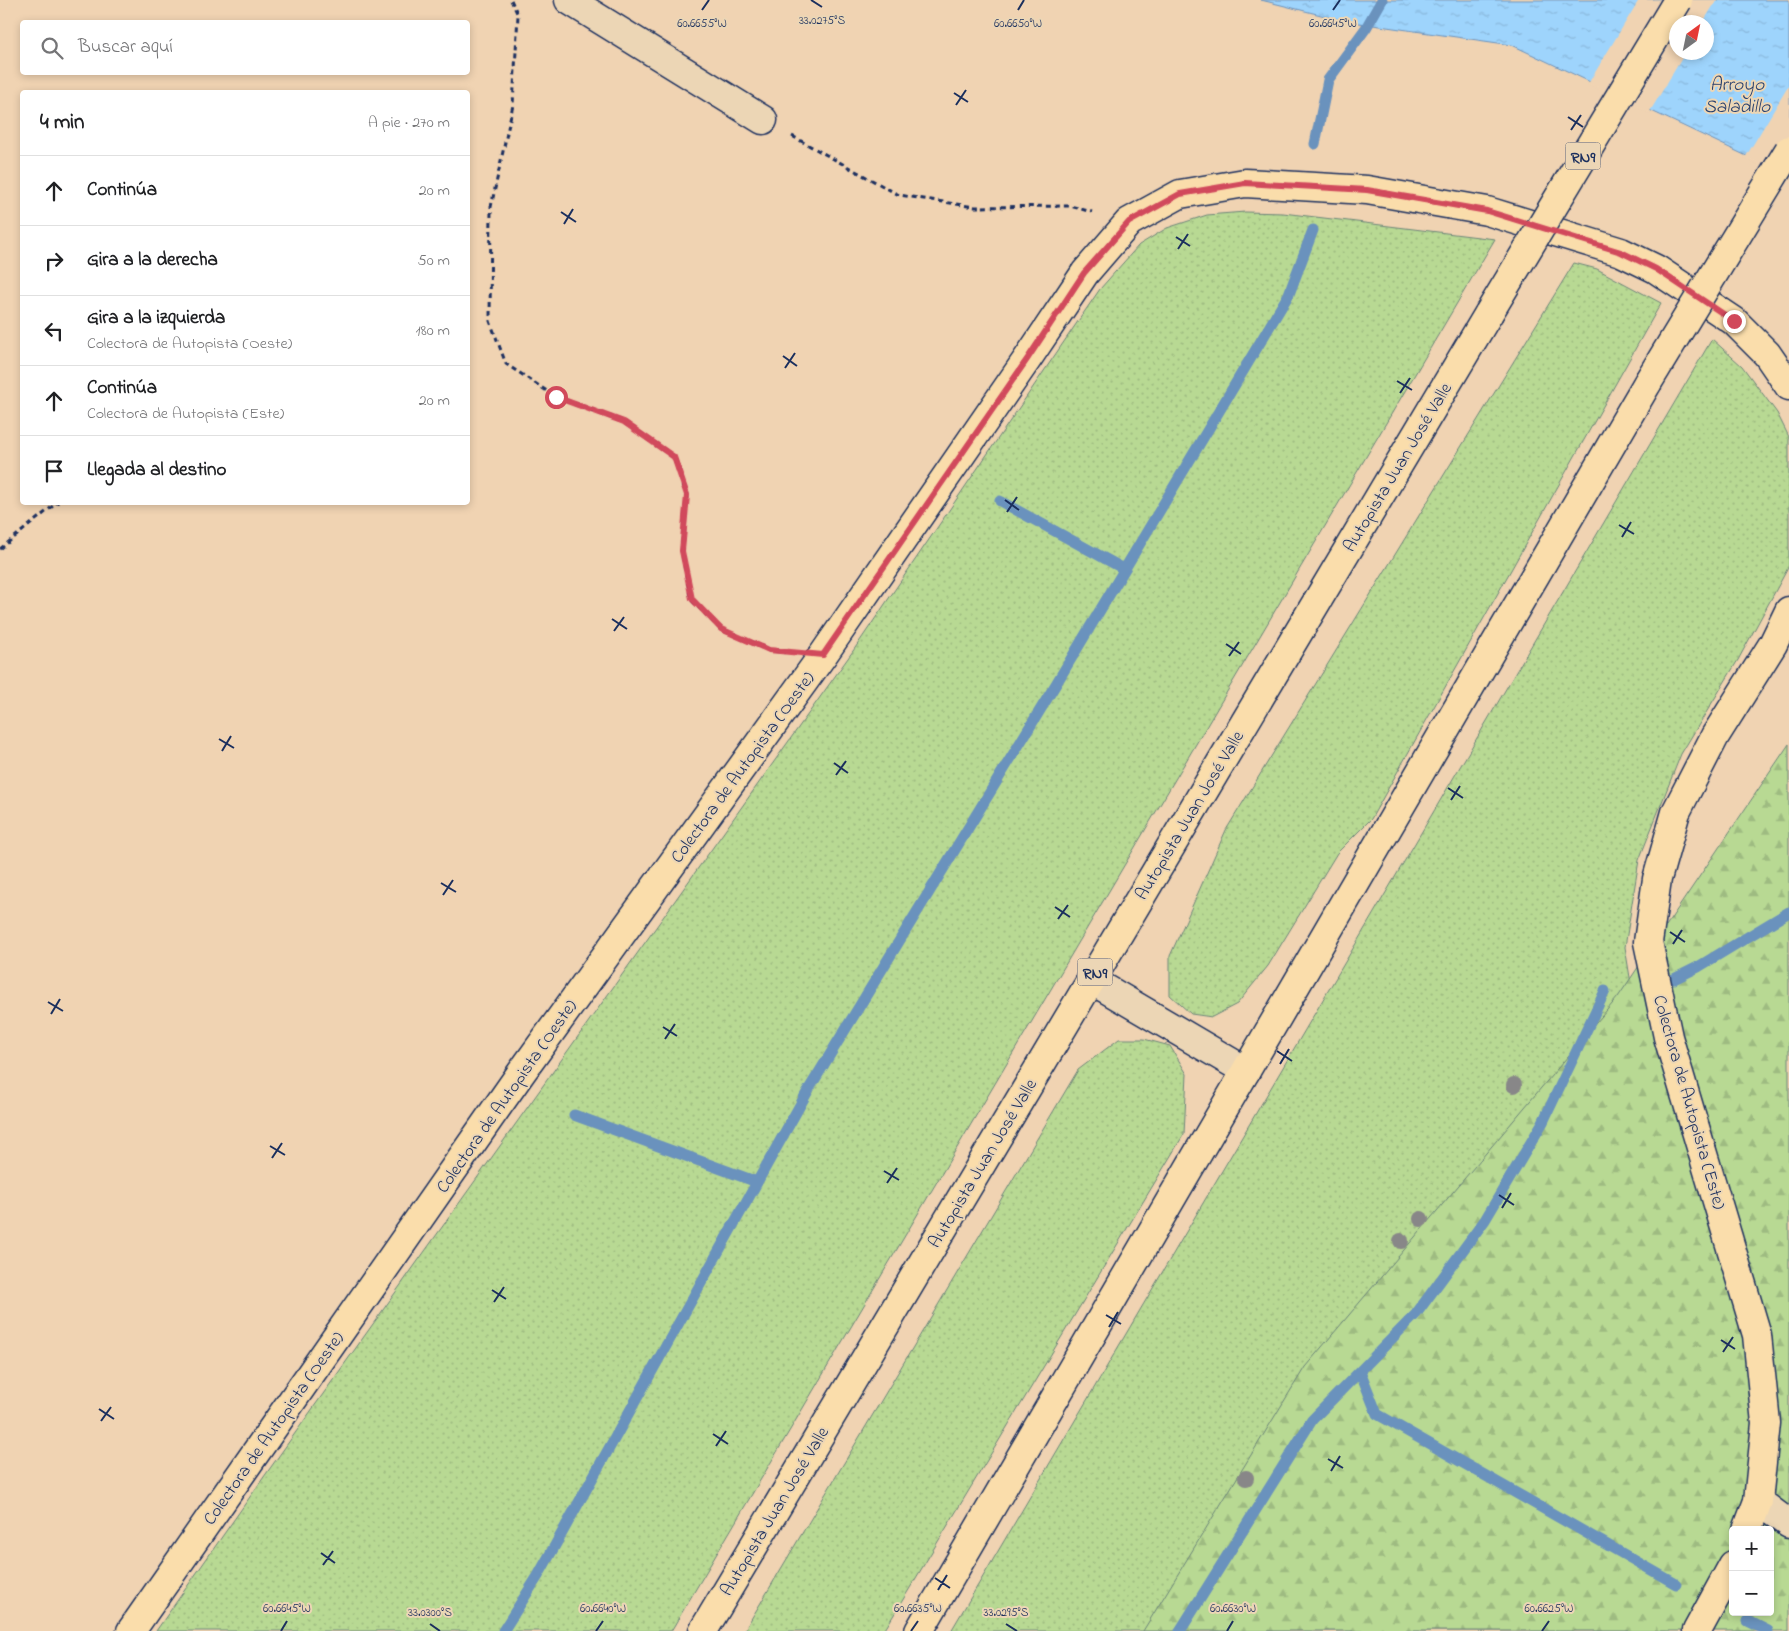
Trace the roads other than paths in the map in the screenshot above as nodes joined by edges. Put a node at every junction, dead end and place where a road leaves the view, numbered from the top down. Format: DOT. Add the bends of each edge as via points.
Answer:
graph roads {
  1 [pos="569,0"];
  2 [pos="1678,0"];
  3 [pos="762,120"];
  4 [pos="1789,150"];
  5 [pos="1789,386"];
  6 [pos="1789,611"];
  7 [pos="1091,980"];
  8 [pos="1246,1071"];
  9 [pos="1758,1501"];
  10 [pos="1789,1524"];
  11 [pos="1749,1526"];
  12 [pos="1730,1571"];
  13 [pos="131,1631"];
  14 [pos="702,1631"];
  15 [pos="919,1631"];
  16 [pos="1697,1631"];
  1 -- 3 [label="street"];
  2 -- 7 [label="main road, Autopista Juan José Valle / RN9, bridge"];
  4 -- 8 [label="main road, bridge" via="1648,382"];
  5 -- 13 [label="main road, Colectora de Autopista (Oeste)" via="1767,354 1734,321 1656,269 1621,252 1487,211 1367,190 1245,183 1180,194 1129,222 1084,273 823,655 516,1081"];
  6 -- 9 [label="main road, Colectora de Autopista (Este)" via="1773,644 1715,736 1676,812 1657,879 1648,942 1668,1037 1757,1335 1766,1422"];
  7 -- 8 [label="street"];
  7 -- 14 [label="main road, Autopista Juan José Valle / RN9"];
  8 -- 15 [label="main road"];
  9 -- 10 [label="street"];
  9 -- 11 [label="main road, Colectora de Autopista (Este)"];
  12 -- 16 [label="main road"];
}
